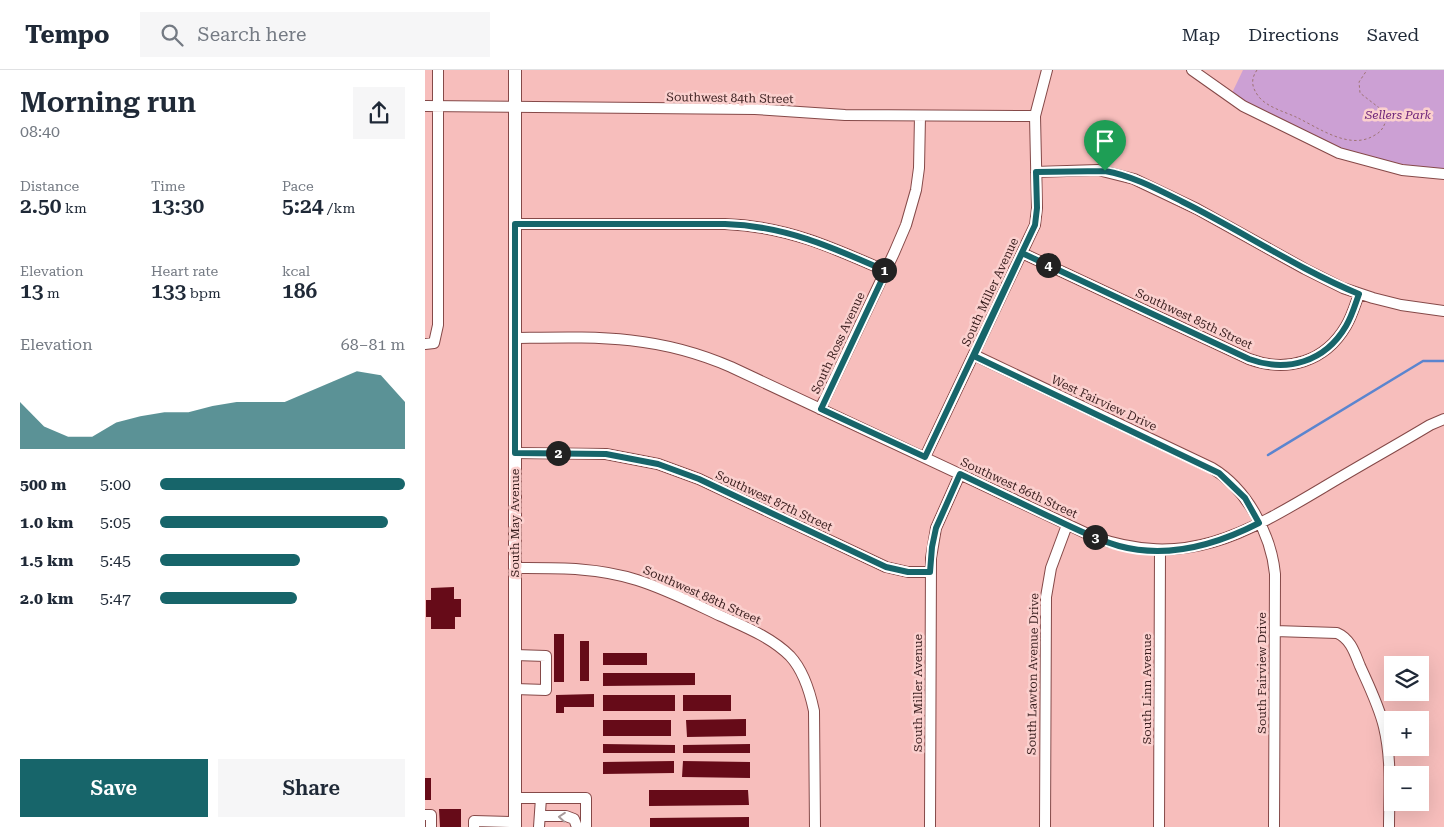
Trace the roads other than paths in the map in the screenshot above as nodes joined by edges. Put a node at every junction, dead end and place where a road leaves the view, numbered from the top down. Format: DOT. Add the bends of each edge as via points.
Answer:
graph roads {
  1 [pos="438,70"];
  2 [pos="515,70"];
  3 [pos="1047,70"];
  4 [pos="1192,70"];
  5 [pos="425,106"];
  6 [pos="438,106"];
  7 [pos="515,107"];
  8 [pos="920,116"];
  9 [pos="1035,116"];
  10 [pos="1036,172"];
  11 [pos="1444,174"];
  12 [pos="515,224"];
  13 [pos="1022,253"];
  14 [pos="886,271"];
  15 [pos="1359,294"];
  16 [pos="1444,311"];
  17 [pos="515,338"];
  18 [pos="429,344"];
  19 [pos="974,356"];
  20 [pos="821,409"];
  21 [pos="1444,419"];
  22 [pos="515,453"];
  23 [pos="925,457"];
  24 [pos="960,474"];
  25 [pos="1259,523"];
  26 [pos="1067,525"];
  27 [pos="1160,550"];
  28 [pos="515,568"];
  29 [pos="930,572"];
  30 [pos="1275,631"];
  31 [pos="515,656"];
  32 [pos="515,689"];
  33 [pos="515,798"];
  34 [pos="541,798"];
  35 [pos="425,815"];
  36 [pos="540,822"];
  37 [pos="515,824"];
  38 [pos="431,827"];
  39 [pos="474,827"];
  40 [pos="577,827"];
  41 [pos="586,827"];
  42 [pos="815,827"];
  43 [pos="930,827"];
  44 [pos="1045,827"];
  45 [pos="1159,827"];
  46 [pos="1274,827"];
  47 [pos="1389,827"];
  1 -- 6 [label="street"];
  2 -- 7 [label="main road, South May Avenue"];
  3 -- 9 [label="street, South Miller Avenue"];
  4 -- 11 [label="street" via="1243,106 1339,153 1403,170"];
  5 -- 6 [label="street, Southwest 84th Street"];
  6 -- 7 [label="street, Southwest 84th Street"];
  6 -- 18 [label="street" via="438,325"];
  7 -- 8 [label="street, Southwest 84th Street" via="755,109"];
  7 -- 12 [label="main road, South May Avenue"];
  8 -- 9 [label="street, Southwest 84th Street"];
  8 -- 14 [label="street, South Ross Avenue" via="916,190 904,230"];
  9 -- 10 [label="street, South Miller Avenue"];
  10 -- 13 [label="street, South Miller Avenue" via="1037,218"];
  10 -- 15 [label="street" via="1098,170 1134,178"];
  12 -- 14 [label="street" via="760,226 823,243"];
  12 -- 17 [label="main road, South May Avenue"];
  13 -- 15 [label="street, Southwest 85th Street" via="1242,355 1271,365 1294,364 1324,352 1345,328"];
  13 -- 19 [label="street, South Miller Avenue"];
  14 -- 20 [label="street, South Ross Avenue"];
  15 -- 16 [label="street" via="1401,305"];
  17 -- 20 [label="street, Southwest 86th Street" via="621,338 678,347 713,359"];
  17 -- 22 [label="main road, South May Avenue"];
  19 -- 23 [label="street, South Miller Avenue"];
  19 -- 25 [label="street, West Fairview Drive" via="1219,473 1245,498"];
  20 -- 23 [label="street, Southwest 86th Street"];
  21 -- 25 [label="street, Southwest 86th Street"];
  22 -- 28 [label="main road, South May Avenue"];
  22 -- 29 [label="street, Southwest 87th Street" via="606,454 658,464 699,479 886,567"];
  23 -- 24 [label="street, Southwest 86th Street"];
  24 -- 26 [label="street, Southwest 86th Street"];
  24 -- 29 [label="street, South Miller Avenue" via="936,528"];
  25 -- 27 [label="street, Southwest 86th Street" via="1209,544"];
  25 -- 30 [label="street, South Fairview Drive" via="1274,566"];
  26 -- 27 [label="street, Southwest 86th Street" via="1121,546"];
  26 -- 44 [label="street, South Lawton Avenue Drive" via="1051,568 1046,597"];
  27 -- 45 [label="street, South Linn Avenue"];
  28 -- 31 [label="main road, South May Avenue"];
  28 -- 42 [label="street, Southwest 88th Street" via="587,570 620,575 653,586 747,628 790,656 802,674 815,711"];
  29 -- 43 [label="street, South Miller Avenue"];
  30 -- 46 [label="street, South Fairview Drive"];
  30 -- 47 [label="street" via="1337,634 1351,646 1384,728 1389,767"];
  31 -- 32 [label="main road, South May Avenue"];
  31 -- 32 [label="street" via="546,656 546,690"];
  32 -- 33 [label="main road, South May Avenue"];
  33 -- 34 [label="street"];
  33 -- 37 [label="main road, South May Avenue"];
  34 -- 36 [label="street"];
  34 -- 41 [label="street" via="585,798"];
  35 -- 38 [label="street" via="431,815"];
  40 -- 36 [label="street, one-way" via="574,819 565,816"];
  37 -- 39 [label="street" via="474,821"];
}
